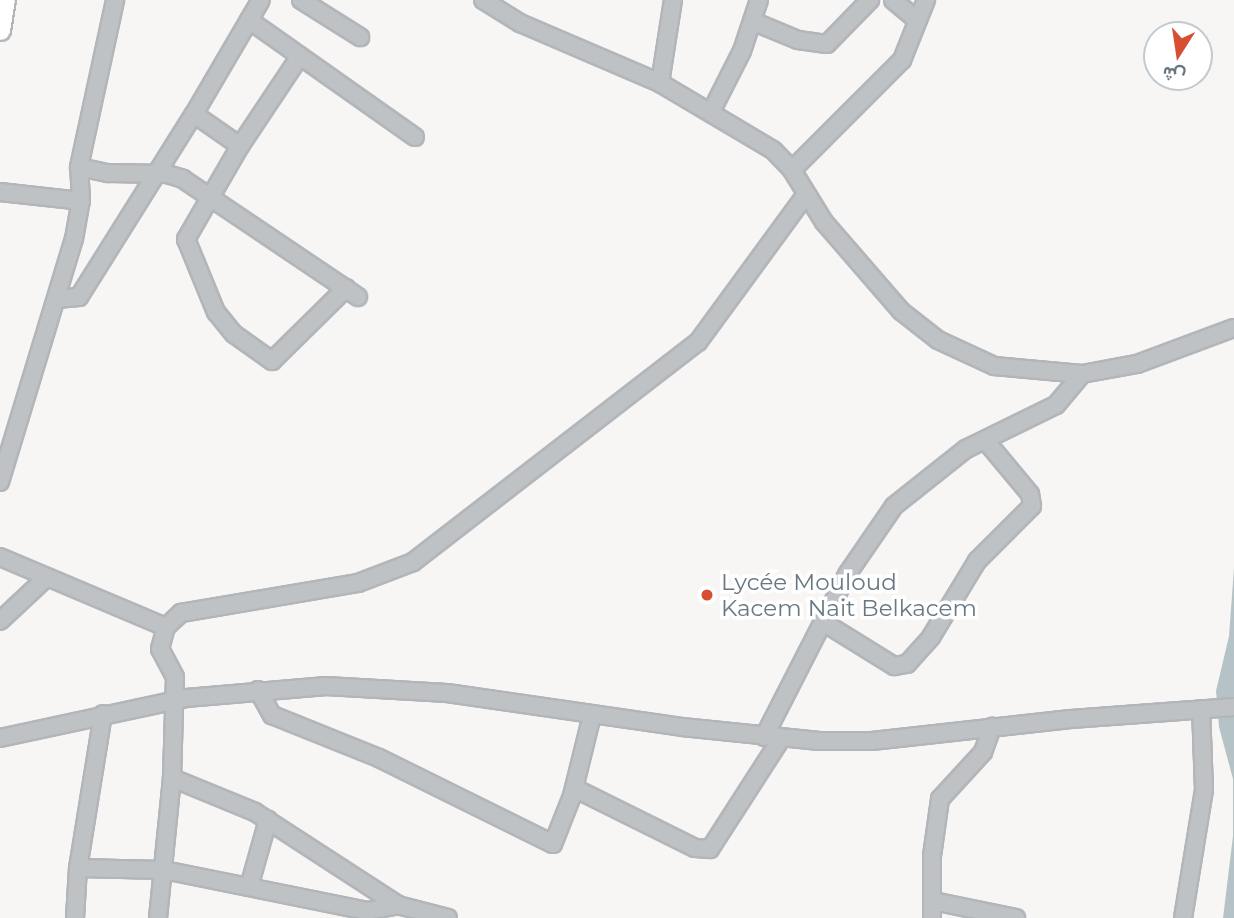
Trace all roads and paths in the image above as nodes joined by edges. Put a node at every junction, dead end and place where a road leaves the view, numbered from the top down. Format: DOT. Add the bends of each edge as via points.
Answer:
graph roads {
  1 [pos="5,0"];
  2 [pos="115,0"];
  3 [pos="261,0"];
  4 [pos="301,0"];
  5 [pos="483,0"];
  6 [pos="673,0"];
  7 [pos="758,0"];
  8 [pos="870,0"];
  9 [pos="893,0"];
  10 [pos="926,0"];
  11 [pos="505,7"];
  12 [pos="248,20"];
  13 [pos="917,20"];
  14 [pos="752,21"];
  15 [pos="0,30"];
  16 [pos="360,37"];
  17 [pos="300,56"];
  18 [pos="660,83"];
  19 [pos="711,112"];
  20 [pos="194,114"];
  21 [pos="415,137"];
  22 [pos="240,146"];
  23 [pos="79,166"];
  24 [pos="792,170"];
  25 [pos="157,174"];
  26 [pos="0,192"];
  27 [pos="214,196"];
  28 [pos="805,196"];
  29 [pos="81,201"];
  30 [pos="57,299"];
  31 [pos="1234,328"];
  32 [pos="1082,374"];
  33 [pos="985,440"];
  34 [pos="0,482"];
  35 [pos="0,557"];
  36 [pos="47,577"];
  37 [pos="0,621"];
  38 [pos="823,622"];
  39 [pos="166,626"];
  40 [pos="258,690"];
  41 [pos="173,701"];
  42 [pos="1234,707"];
  43 [pos="1208,709"];
  44 [pos="103,714"];
  45 [pos="592,715"];
  46 [pos="992,727"];
  47 [pos="764,737"];
  48 [pos="0,738"];
  49 [pos="781,739"];
  50 [pos="173,778"];
  51 [pos="574,788"];
  52 [pos="268,820"];
  53 [pos="78,868"];
  54 [pos="164,870"];
  55 [pos="248,887"];
  56 [pos="933,901"];
  57 [pos="407,911"];
  58 [pos="75,918"];
  59 [pos="158,918"];
  60 [pos="448,918"];
  61 [pos="932,918"];
  62 [pos="1016,918"];
  63 [pos="1183,918"];
  1 -- 15 [label="main road"];
  2 -- 23 [label="street"];
  3 -- 12 [label="street"];
  4 -- 16 [label="street"];
  5 -- 11 [label="street"];
  6 -- 18 [label="street"];
  7 -- 14 [label="street"];
  8 -- 14 [label="street" via="827,44 798,40"];
  9 -- 13 [label="street"];
  10 -- 13 [label="street"];
  11 -- 18 [label="street"];
  12 -- 17 [label="street"];
  12 -- 20 [label="street"];
  13 -- 24 [label="street" via="902,60"];
  14 -- 19 [label="street"];
  17 -- 21 [label="street"];
  17 -- 22 [label="street"];
  18 -- 19 [label="street"];
  19 -- 24 [label="street" via="750,133"];
  20 -- 22 [label="street"];
  20 -- 25 [label="street"];
  22 -- 27 [label="street"];
  23 -- 25 [label="street"];
  23 -- 29 [label="street"];
  24 -- 28 [label="street"];
  25 -- 27 [label="street" via="174,176"];
  25 -- 30 [label="street" via="79,297"];
  26 -- 29 [label="street"];
  27 -- 27 [label="street" via="190,229 187,242 216,312 234,334 273,361 352,293"];
  28 -- 32 [label="street" via="901,311 938,340 994,366"];
  28 -- 39 [label="street" via="698,342 413,562 358,583 181,613"];
  29 -- 30 [label="street"];
  30 -- 34 [label="street"];
  31 -- 32 [label="street" via="1137,364"];
  32 -- 33 [label="street" via="1056,405"];
  33 -- 38 [label="street" via="928,477 894,506 848,573"];
  33 -- 38 [label="street" via="1030,494 1032,506 977,562 931,637 907,664 894,666"];
  35 -- 36 [label="street"];
  36 -- 37 [label="street"];
  36 -- 39 [label="street"];
  38 -- 47 [label="street"];
  39 -- 41 [label="street" via="160,649 175,677"];
  40 -- 41 [label="street"];
  40 -- 45 [label="street" via="326,686 415,690"];
  40 -- 51 [label="street" via="272,715 379,758 549,843 559,838"];
  41 -- 44 [label="street"];
  41 -- 50 [label="street"];
  42 -- 43 [label="street"];
  43 -- 46 [label="street"];
  43 -- 63 [label="street" via="1203,790"];
  44 -- 48 [label="street"];
  44 -- 53 [label="street"];
  45 -- 47 [label="street"];
  45 -- 51 [label="street"];
  46 -- 49 [label="street" via="872,741"];
  46 -- 56 [label="street" via="983,752 940,799 932,856"];
  47 -- 49 [label="street"];
  49 -- 51 [label="street" via="710,849 695,848"];
  50 -- 52 [label="street"];
  50 -- 54 [label="street"];
  52 -- 55 [label="street"];
  52 -- 57 [label="street"];
  53 -- 54 [label="street"];
  53 -- 58 [label="street"];
  54 -- 55 [label="street"];
  54 -- 59 [label="street"];
  55 -- 57 [label="street" via="368,911"];
  56 -- 61 [label="street"];
  56 -- 62 [label="street"];
  57 -- 60 [label="street"];
}
